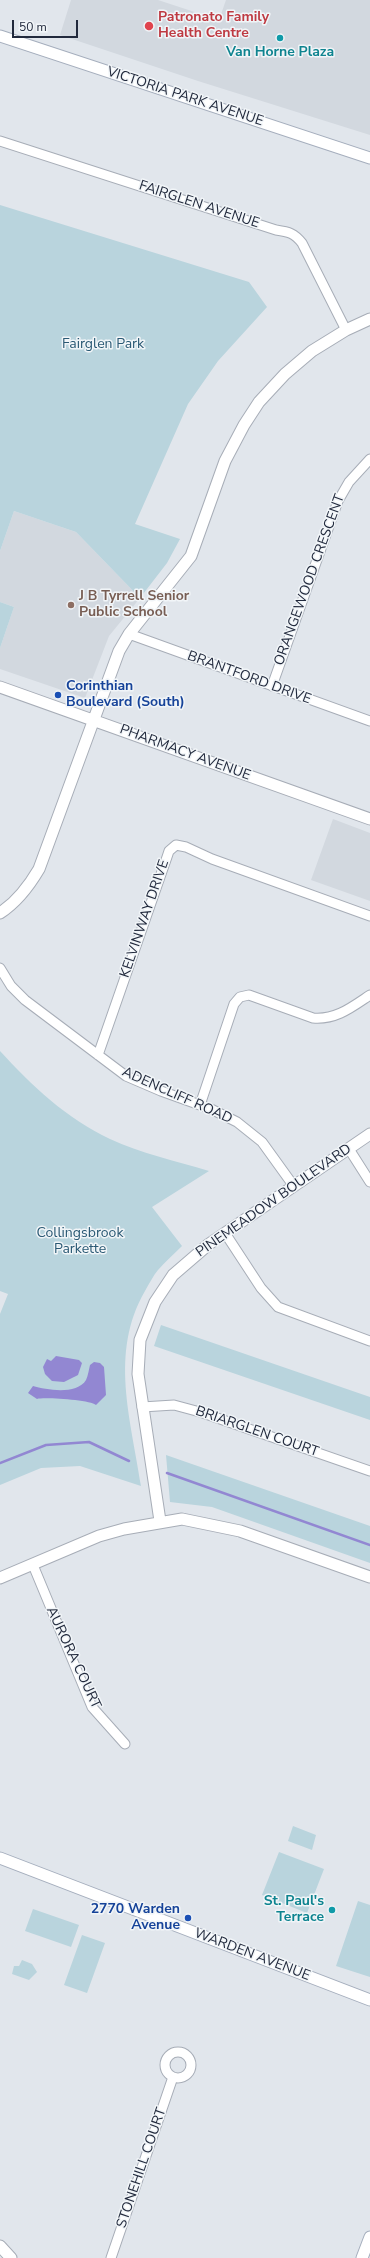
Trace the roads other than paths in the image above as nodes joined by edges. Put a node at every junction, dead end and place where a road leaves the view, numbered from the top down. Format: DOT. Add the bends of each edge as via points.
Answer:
graph roads {
  1 [pos="0,36"];
  2 [pos="0,141"];
  3 [pos="370,158"];
  4 [pos="370,319"];
  5 [pos="346,330"];
  6 [pos="370,459"];
  7 [pos="129,634"];
  8 [pos="272,686"];
  9 [pos="0,687"];
  10 [pos="93,720"];
  11 [pos="370,721"];
  12 [pos="370,819"];
  13 [pos="0,913"];
  14 [pos="370,916"];
  15 [pos="0,968"];
  16 [pos="370,995"];
  17 [pos="98,1055"];
  18 [pos="200,1105"];
  19 [pos="370,1134"];
  20 [pos="348,1149"];
  21 [pos="370,1182"];
  22 [pos="293,1185"];
  23 [pos="225,1233"];
  24 [pos="370,1341"];
  25 [pos="142,1407"];
  26 [pos="370,1471"];
  27 [pos="160,1522"];
  28 [pos="33,1565"];
  29 [pos="370,1577"];
  30 [pos="0,1578"];
  31 [pos="125,1744"];
  32 [pos="0,1858"];
  33 [pos="370,2000"];
  34 [pos="172,2077"];
  35 [pos="370,2237"];
  36 [pos="0,2246"];
  37 [pos="11,2258"];
  38 [pos="111,2258"];
  39 [pos="362,2258"];
  1 -- 3 [label="street, VICTORIA PARK AVENUE"];
  2 -- 5 [label="street, FAIRGLEN AVENUE" via="292,234 302,243"];
  4 -- 5 [label="street"];
  5 -- 7 [label="street" via="296,363 259,402 225,461 190,556"];
  6 -- 8 [label="street, ORANGEWOOD CRESCENT" via="352,478 338,501"];
  7 -- 8 [label="street, BRANTFORD DRIVE"];
  7 -- 10 [label="street" via="115,658"];
  8 -- 11 [label="street, BRANTFORD DRIVE"];
  9 -- 10 [label="street, PHARMACY AVENUE"];
  10 -- 12 [label="street, PHARMACY AVENUE"];
  10 -- 13 [label="street" via="39,869 30,885"];
  14 -- 17 [label="street, KELVINWAY DRIVE" via="176,845 169,851"];
  15 -- 17 [label="street, ADENCLIFF ROAD" via="18,994"];
  16 -- 18 [label="street" via="339,1015 323,1019 313,1018 249,995 240,997 234,1004"];
  17 -- 18 [label="street, ADENCLIFF ROAD" via="126,1076"];
  18 -- 22 [label="street, ADENCLIFF ROAD" via="237,1122 262,1142"];
  19 -- 20 [label="street, PINEMEADOW BOULEVARD"];
  20 -- 21 [label="street"];
  20 -- 22 [label="street, PINEMEADOW BOULEVARD"];
  22 -- 23 [label="street, PINEMEADOW BOULEVARD"];
  23 -- 24 [label="street" via="261,1288 278,1307"];
  23 -- 25 [label="street, PINEMEADOW BOULEVARD" via="173,1276 149,1315 140,1340 138,1357 138,1385"];
  25 -- 26 [label="street, BRIARGLEN COURT" via="174,1405 200,1412"];
  25 -- 27 [label="street, PINEMEADOW BOULEVARD"];
  27 -- 28 [label="street" via="99,1536"];
  27 -- 29 [label="street" via="182,1519 240,1531"];
  28 -- 30 [label="street"];
  28 -- 31 [label="street, AURORA COURT" via="92,1707"];
  32 -- 33 [label="street, WARDEN AVENUE"];
  34 -- 38 [label="street, STONEHILL COURT"];
  35 -- 39 [label="street"];
  36 -- 37 [label="street"];
}
